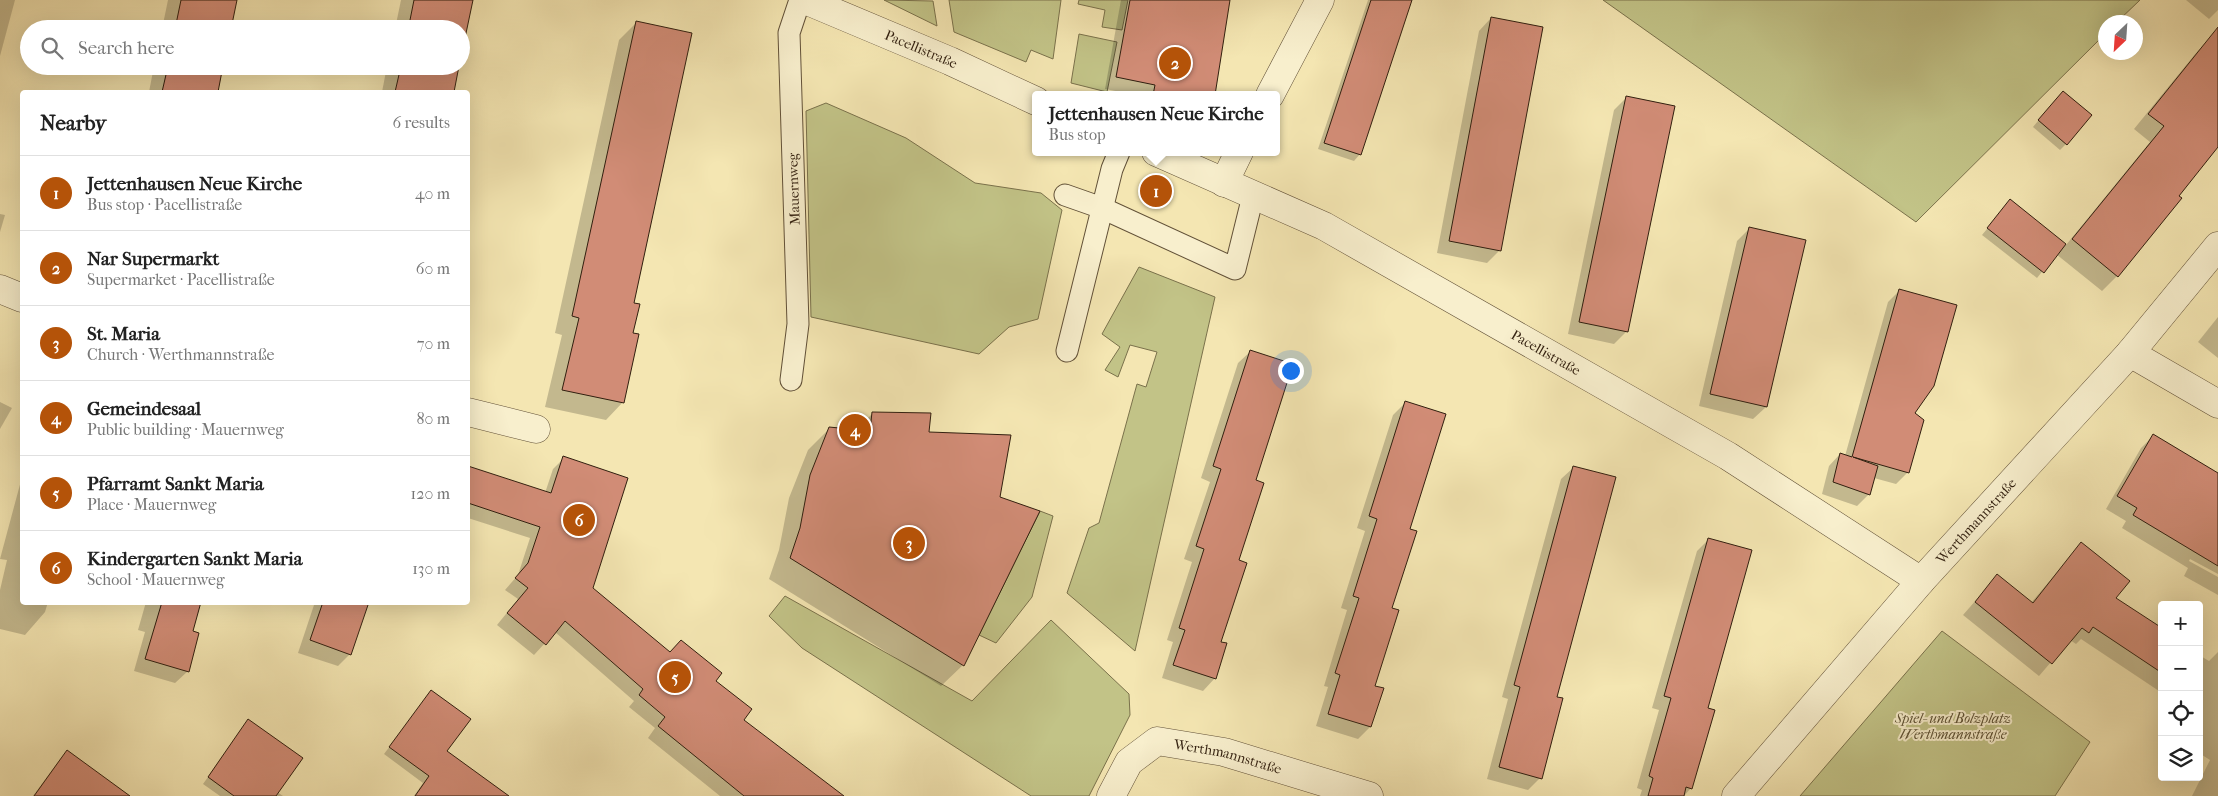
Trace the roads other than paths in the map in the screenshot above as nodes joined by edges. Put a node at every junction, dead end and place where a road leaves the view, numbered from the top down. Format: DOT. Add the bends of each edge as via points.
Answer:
graph roads {
  1 [pos="800,0"];
  2 [pos="805,0"];
  3 [pos="1320,0"];
  4 [pos="1272,91"];
  5 [pos="1032,99"];
  6 [pos="1118,156"];
  7 [pos="1165,156"];
  8 [pos="1238,156"];
  9 [pos="1224,183"];
  10 [pos="1065,195"];
  11 [pos="1252,196"];
  12 [pos="1102,208"];
  13 [pos="2218,246"];
  14 [pos="0,289"];
  15 [pos="20,297"];
  16 [pos="1067,351"];
  17 [pos="2130,353"];
  18 [pos="791,380"];
  19 [pos="2218,404"];
  20 [pos="470,412"];
  21 [pos="536,429"];
  22 [pos="1921,580"];
  23 [pos="1111,796"];
  24 [pos="1369,796"];
  25 [pos="1736,796"];
  1 -- 18 [label="lane, Mauernweg" via="789,33 798,324"];
  2 -- 5 [label="street, Pacellistraße"];
  3 -- 4 [label="street"];
  6 -- 12 [label="lane"];
  7 -- 9 [label="street, Pacellistraße"];
  8 -- 9 [label="street"];
  9 -- 11 [label="street, Pacellistraße"];
  10 -- 12 [label="lane"];
  11 -- 12 [label="lane" via="1235,269"];
  11 -- 22 [label="street, Pacellistraße" via="1324,226 1728,456"];
  12 -- 16 [label="lane"];
  13 -- 17 [label="street, Werthmannstraße"];
  14 -- 15 [label="street"];
  17 -- 19 [label="street"];
  17 -- 22 [label="street, Werthmannstraße"];
  20 -- 21 [label="street"];
  22 -- 25 [label="street, Werthmannstraße"];
  23 -- 24 [label="street, Werthmannstraße" via="1129,762 1156,741 1224,752"];
}
